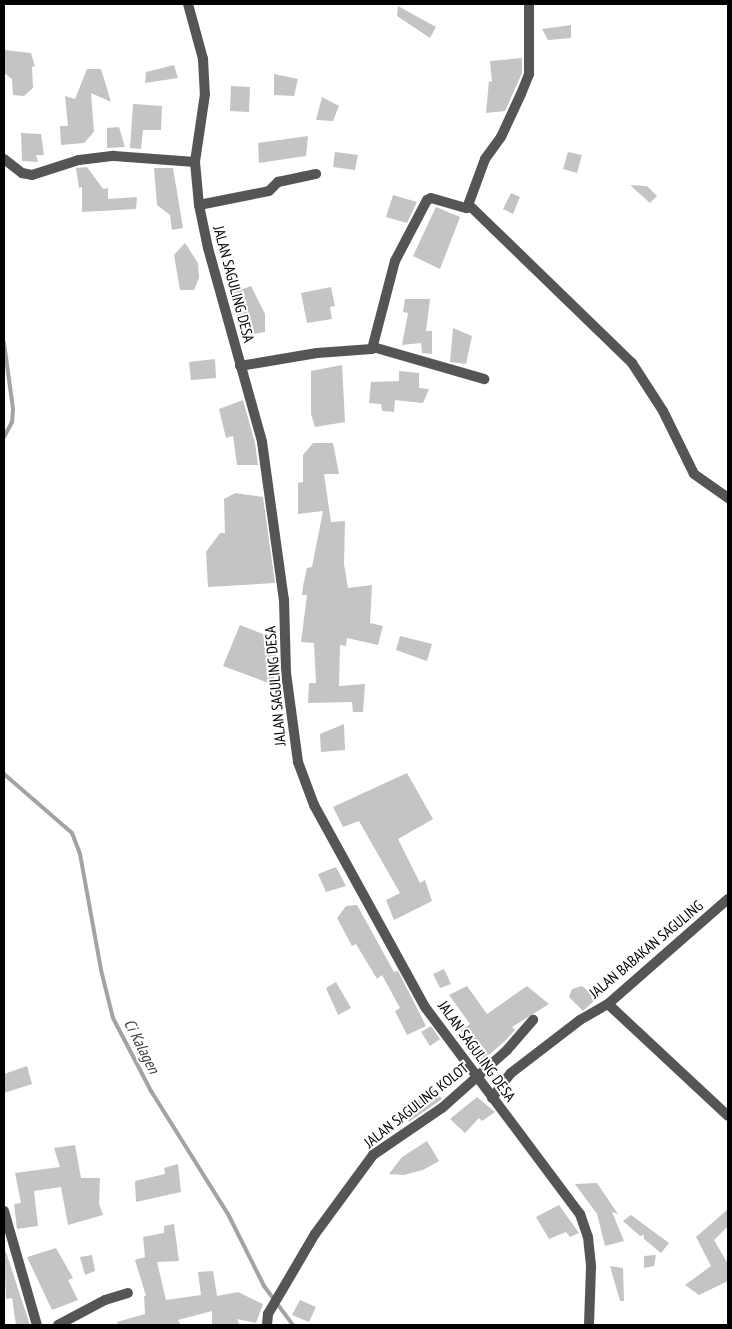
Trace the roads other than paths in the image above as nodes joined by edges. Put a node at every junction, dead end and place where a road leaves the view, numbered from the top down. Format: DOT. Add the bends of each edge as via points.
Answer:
graph roads {
  1 [pos="188,4"];
  2 [pos="529,4"];
  3 [pos="4,159"];
  4 [pos="195,162"];
  5 [pos="316,174"];
  6 [pos="199,205"];
  7 [pos="469,205"];
  8 [pos="374,347"];
  9 [pos="240,366"];
  10 [pos="484,379"];
  11 [pos="728,498"];
  12 [pos="728,899"];
  13 [pos="608,1004"];
  14 [pos="533,1020"];
  15 [pos="478,1076"];
  16 [pos="492,1098"];
  17 [pos="728,1116"];
  18 [pos="4,1211"];
  19 [pos="128,1293"];
  20 [pos="37,1325"];
  21 [pos="58,1325"];
  22 [pos="267,1325"];
  23 [pos="589,1325"];
  1 -- 4 [label="street, JALAN SAGULING DESA" via="204,58 205,94"];
  2 -- 7 [label="street" via="528,77 501,137 485,159"];
  3 -- 4 [label="street" via="22,173 32,175 79,160 114,156"];
  4 -- 6 [label="street, JALAN SAGULING DESA"];
  5 -- 6 [label="street" via="278,182 269,191"];
  6 -- 9 [label="street, JALAN SAGULING DESA"];
  7 -- 8 [label="street" via="465,209 431,198 427,200 395,261"];
  7 -- 11 [label="street" via="627,358 663,411 694,474"];
  8 -- 9 [label="street" via="369,351 317,353"];
  8 -- 10 [label="street"];
  9 -- 15 [label="street, JALAN SAGULING DESA" via="262,442 274,517 284,600 290,712 298,762 314,804 425,1006"];
  12 -- 13 [label="street, JALAN BABAKAN SAGULING"];
  13 -- 16 [label="street, JALAN BABAKAN SAGULING" via="538,1051 511,1073"];
  13 -- 17 [label="street"];
  14 -- 15 [label="street, JALAN SAGULING KOLOT"];
  15 -- 16 [label="street, JALAN SAGULING DESA"];
  15 -- 22 [label="street, JALAN SAGULING KOLOT" via="442,1108 373,1155 315,1234 271,1308"];
  16 -- 23 [label="street, JALAN SAGULING DESA" via="580,1214 588,1237 591,1266"];
  18 -- 20 [label="street"];
  19 -- 21 [label="street" via="105,1300"];
}
